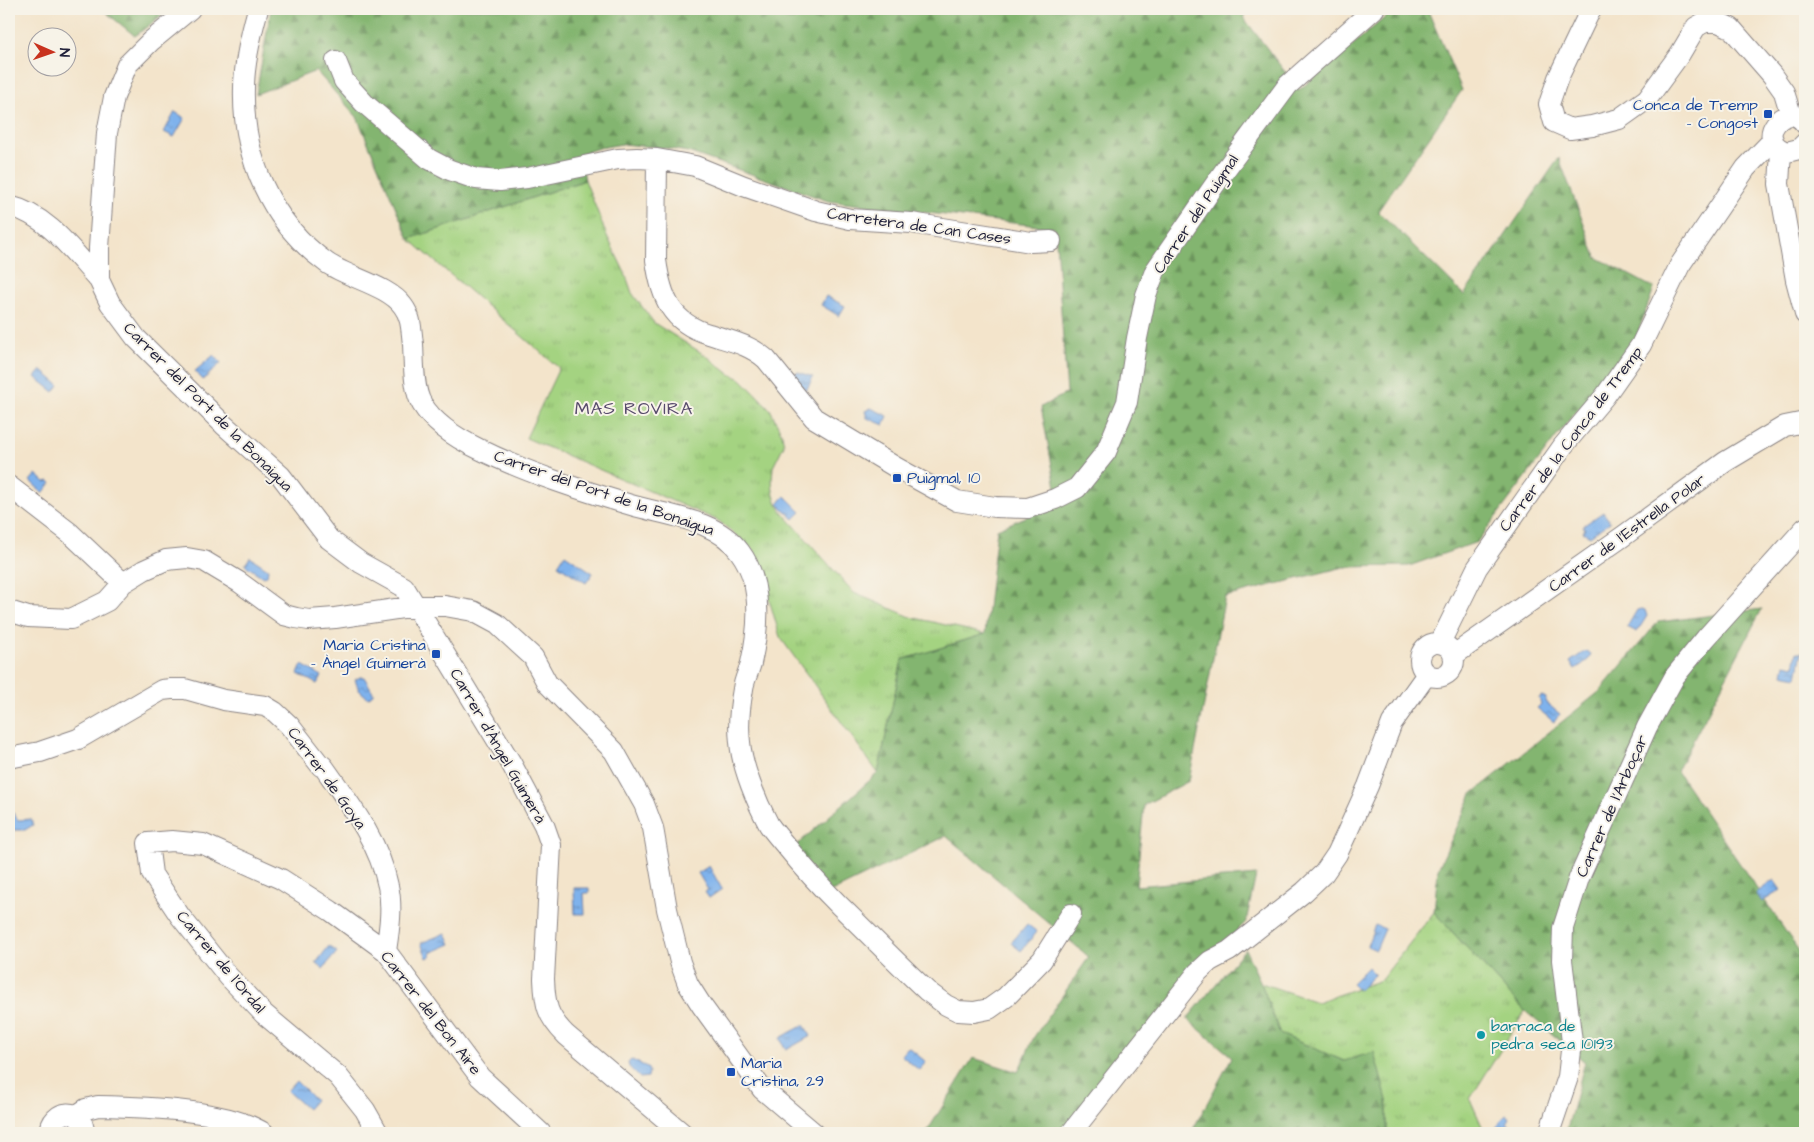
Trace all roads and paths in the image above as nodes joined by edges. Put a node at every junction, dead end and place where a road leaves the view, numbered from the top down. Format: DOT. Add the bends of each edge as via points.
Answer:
graph roads {
  1 [pos="190,9"];
  2 [pos="258,9"];
  3 [pos="1374,9"];
  4 [pos="1591,9"];
  5 [pos="336,61"];
  6 [pos="1798,120"];
  7 [pos="1805,143"];
  8 [pos="1777,145"];
  9 [pos="657,159"];
  10 [pos="9,206"];
  11 [pos="1051,241"];
  12 [pos="99,280"];
  13 [pos="1805,314"];
  14 [pos="1805,422"];
  15 [pos="9,486"];
  16 [pos="1805,528"];
  17 [pos="123,583"];
  18 [pos="416,606"];
  19 [pos="9,611"];
  20 [pos="1447,649"];
  21 [pos="1427,674"];
  22 [pos="9,758"];
  23 [pos="148,843"];
  24 [pos="1071,914"];
  25 [pos="386,951"];
  26 [pos="80,1124"];
  27 [pos="50,1133"];
  28 [pos="264,1133"];
  29 [pos="378,1133"];
  30 [pos="541,1133"];
  31 [pos="682,1133"];
  32 [pos="814,1133"];
  33 [pos="1071,1133"];
  34 [pos="1549,1133"];
  1 -- 12 [label="street, Carrer del Port de la Bonaigua" via="128,65 114,97 107,133"];
  2 -- 24 [label="street, Carrer del Port de la Bonaigua" via="245,67 244,104 260,181 276,212 310,249 342,273 389,293 400,302 410,317 421,403 432,416 447,431 478,449 633,505 682,517 721,533 740,551 756,590 757,607 756,640 743,687 740,744 746,770 770,826 816,881 926,991 958,1011 989,1010 1006,998 1042,960"];
  3 -- 9 [label="street, Carrer del Puigmal" via="1288,85 1224,170 1155,271 1146,295 1127,402 1106,452 1077,488 1028,508 957,501 814,418 757,351 682,322 670,308 658,274"];
  4 -- 6 [label="street" via="1549,104 1554,122 1570,129 1618,120 1647,100 1696,27 1705,22 1718,22 1731,28 1772,75"];
  5 -- 9 [label="street, Carretera de Can Cases" via="344,81 364,103 429,159 476,179 500,181 618,159"];
  6 -- 8 [label="street" via="1778,120 1772,133"];
  7 -- 8 [label="street" via="1794,152 1787,152"];
  8 -- 13 [label="street" via="1779,184"];
  8 -- 20 [label="street, Carrer de la Conca de Tremp" via="1746,168 1680,265 1641,345 1606,396 1562,446 1477,568"];
  9 -- 11 [label="street, Carretera de Can Cases" via="695,166 753,189 850,219 911,223 1031,242"];
  10 -- 12 [label="street" via="39,218"];
  12 -- 18 [label="street, Carrer del Port de la Bonaigua" via="110,303 136,338 281,476 329,539 361,563 404,587"];
  14 -- 20 [label="street, Carrer de l'Estrella Polar" via="1785,426 1725,462 1622,537"];
  15 -- 17 [label="street" via="70,533"];
  16 -- 34 [label="street, Carrer de l'Arboçar" via="1675,676 1647,727 1579,878 1563,928 1562,960 1572,1042 1568,1077"];
  17 -- 18 [label="street" via="166,560 187,558 204,562 239,582 284,615 296,618 335,618"];
  17 -- 19 [label="street" via="107,600 71,619 28,617"];
  18 -- 31 [label="street, Carrer d'Àngel Guimerà" via="511,763 551,845 544,978 548,1012 566,1035"];
  18 -- 32 [label="street" via="445,606 473,611 497,624 533,657 547,683 614,751 653,828 667,909 688,984 762,1089"];
  20 -- 21 [label="street" via="1454,666 1448,675 1437,678"];
  20 -- 21 [label="street" via="1429,645 1421,653 1420,665"];
  21 -- 33 [label="street" via="1392,723 1346,837 1324,873 1229,951 1198,972"];
  22 -- 25 [label="street, Carrer de Goya" via="78,739 162,690 185,690 264,706 276,712 323,766 368,833 388,887"];
  23 -- 25 [label="street, Carrer del Bon Aire" via="203,844 281,879"];
  23 -- 29 [label="street, Carrer de l'Ordal" via="152,874 180,916 228,976 264,1014 338,1076 365,1110"];
  25 -- 30 [label="street, Carrer del Bon Aire" via="480,1077"];
  26 -- 27 [label="street" via="70,1114 56,1117 51,1123"];
  26 -- 28 [label="street" via="86,1109 116,1106 195,1112 233,1120"];
}
